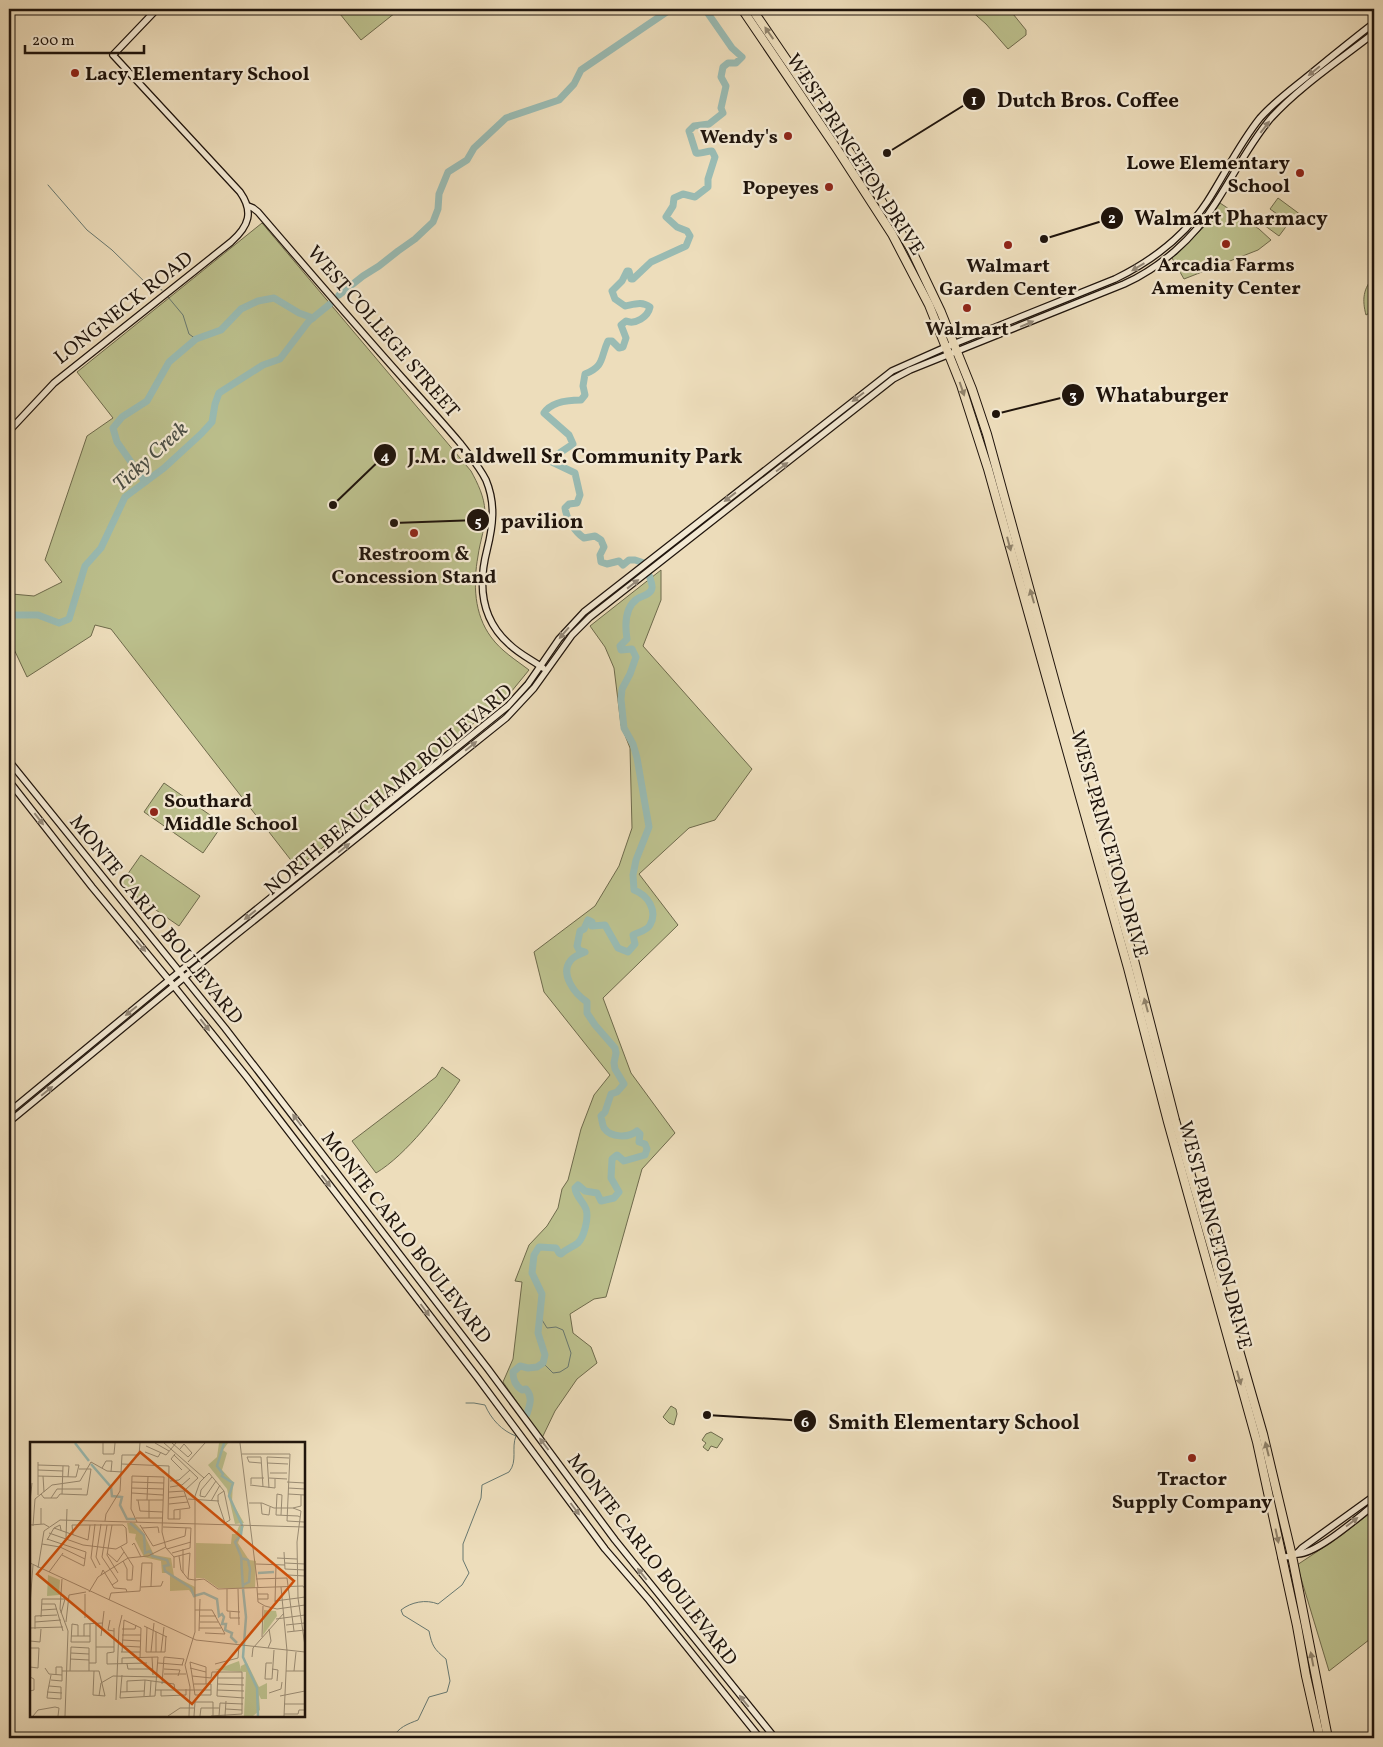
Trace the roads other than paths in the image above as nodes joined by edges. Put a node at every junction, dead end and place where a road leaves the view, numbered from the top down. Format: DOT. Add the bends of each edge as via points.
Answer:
graph roads {
  1 [pos="157,9"];
  2 [pos="742,9"];
  3 [pos="752,9"];
  4 [pos="1374,23"];
  5 [pos="1374,33"];
  6 [pos="248,206"];
  7 [pos="1091,290"];
  8 [pos="1094,296"];
  9 [pos="1041,309"];
  10 [pos="1044,317"];
  11 [pos="950,346"];
  12 [pos="957,352"];
  13 [pos="949,355"];
  14 [pos="892,371"];
  15 [pos="883,387"];
  16 [pos="9,431"];
  17 [pos="1002,503"];
  18 [pos="544,668"];
  19 [pos="9,761"];
  20 [pos="9,781"];
  21 [pos="179,972"];
  22 [pos="184,978"];
  23 [pos="169,980"];
  24 [pos="174,986"];
  25 [pos="9,1112"];
  26 [pos="9,1122"];
  27 [pos="1374,1496"];
  28 [pos="1374,1505"];
  29 [pos="1325,1533"];
  30 [pos="1329,1539"];
  31 [pos="1295,1555"];
  32 [pos="1281,1557"];
  33 [pos="760,1738"];
  34 [pos="775,1738"];
  35 [pos="1320,1738"];
  36 [pos="1328,1738"];
  1 -- 6 [label="street, WEST COLLEGE STREET" via="113,56 240,192"];
  2 -- 11 [label="highway, WEST PRINCETON DRIVE" via="892,234"];
  11 -- 3 [label="highway, WEST PRINCETON DRIVE, one-way" via="935,298 904,238 868,179"];
  4 -- 7 [label="street, NORTH BEAUCHAMP BOULEVARD, one-way" via="1284,95 1260,119 1203,207 1176,238 1136,268"];
  8 -- 5 [label="street, NORTH BEAUCHAMP BOULEVARD, one-way" via="1136,278 1179,246 1212,210 1249,148 1276,113"];
  6 -- 16 [label="street, LONGNECK ROAD" via="247,221 238,236 57,381"];
  6 -- 18 [label="street, WEST COLLEGE STREET" via="258,212 481,471 490,492 493,516 482,568 485,604 493,625 505,640"];
  7 -- 8 [label="street"];
  7 -- 9 [label="street, NORTH BEAUCHAMP BOULEVARD"];
  8 -- 10 [label="street, NORTH BEAUCHAMP BOULEVARD"];
  9 -- 10 [label="street"];
  9 -- 11 [label="street, NORTH BEAUCHAMP BOULEVARD"];
  12 -- 10 [label="street, NORTH BEAUCHAMP BOULEVARD, one-way"];
  11 -- 12 [label="highway, WEST PRINCETON DRIVE"];
  11 -- 13 [label="highway, WEST PRINCETON DRIVE"];
  11 -- 14 [label="street, NORTH BEAUCHAMP BOULEVARD"];
  12 -- 13 [label="street, NORTH BEAUCHAMP BOULEVARD"];
  12 -- 17 [label="highway, WEST PRINCETON DRIVE" via="987,434"];
  13 -- 15 [label="street, NORTH BEAUCHAMP BOULEVARD" via="903,373"];
  13 -- 17 [label="highway, WEST PRINCETON DRIVE, one-way"];
  14 -- 15 [label="street" via="882,383"];
  14 -- 18 [label="street, NORTH BEAUCHAMP BOULEVARD, one-way" via="600,599 568,628"];
  18 -- 15 [label="street, NORTH BEAUCHAMP BOULEVARD, one-way" via="604,605"];
  31 -- 17 [label="highway, WEST PRINCETON DRIVE, one-way" via="1134,960"];
  17 -- 32 [label="highway, WEST PRINCETON DRIVE, one-way" via="1257,1442"];
  18 -- 21 [label="street, NORTH BEAUCHAMP BOULEVARD, one-way" via="501,712"];
  22 -- 18 [label="street, NORTH BEAUCHAMP BOULEVARD, one-way" via="506,718 527,696"];
  19 -- 21 [label="street, MONTE CARLO BOULEVARD"];
  20 -- 23 [label="street, MONTE CARLO BOULEVARD, one-way"];
  21 -- 22 [label="street, MONTE CARLO BOULEVARD"];
  21 -- 23 [label="street, NORTH BEAUCHAMP BOULEVARD"];
  22 -- 24 [label="street, NORTH BEAUCHAMP BOULEVARD"];
  34 -- 22 [label="street, MONTE CARLO BOULEVARD, one-way" via="615,1540 488,1369"];
  23 -- 24 [label="street, MONTE CARLO BOULEVARD"];
  23 -- 25 [label="street, NORTH BEAUCHAMP BOULEVARD, one-way"];
  26 -- 24 [label="street, NORTH BEAUCHAMP BOULEVARD, one-way"];
  24 -- 33 [label="street, MONTE CARLO BOULEVARD, one-way" via="465,1362 605,1549"];
  27 -- 29 [label="street"];
  30 -- 28 [label="street, one-way"];
  29 -- 30 [label="street"];
  29 -- 31 [label="street"];
  30 -- 31 [label="street"];
  31 -- 32 [label="street"];
  36 -- 31 [label="highway, WEST PRINCETON DRIVE, one-way"];
  32 -- 35 [label="highway, WEST PRINCETON DRIVE"];
}
